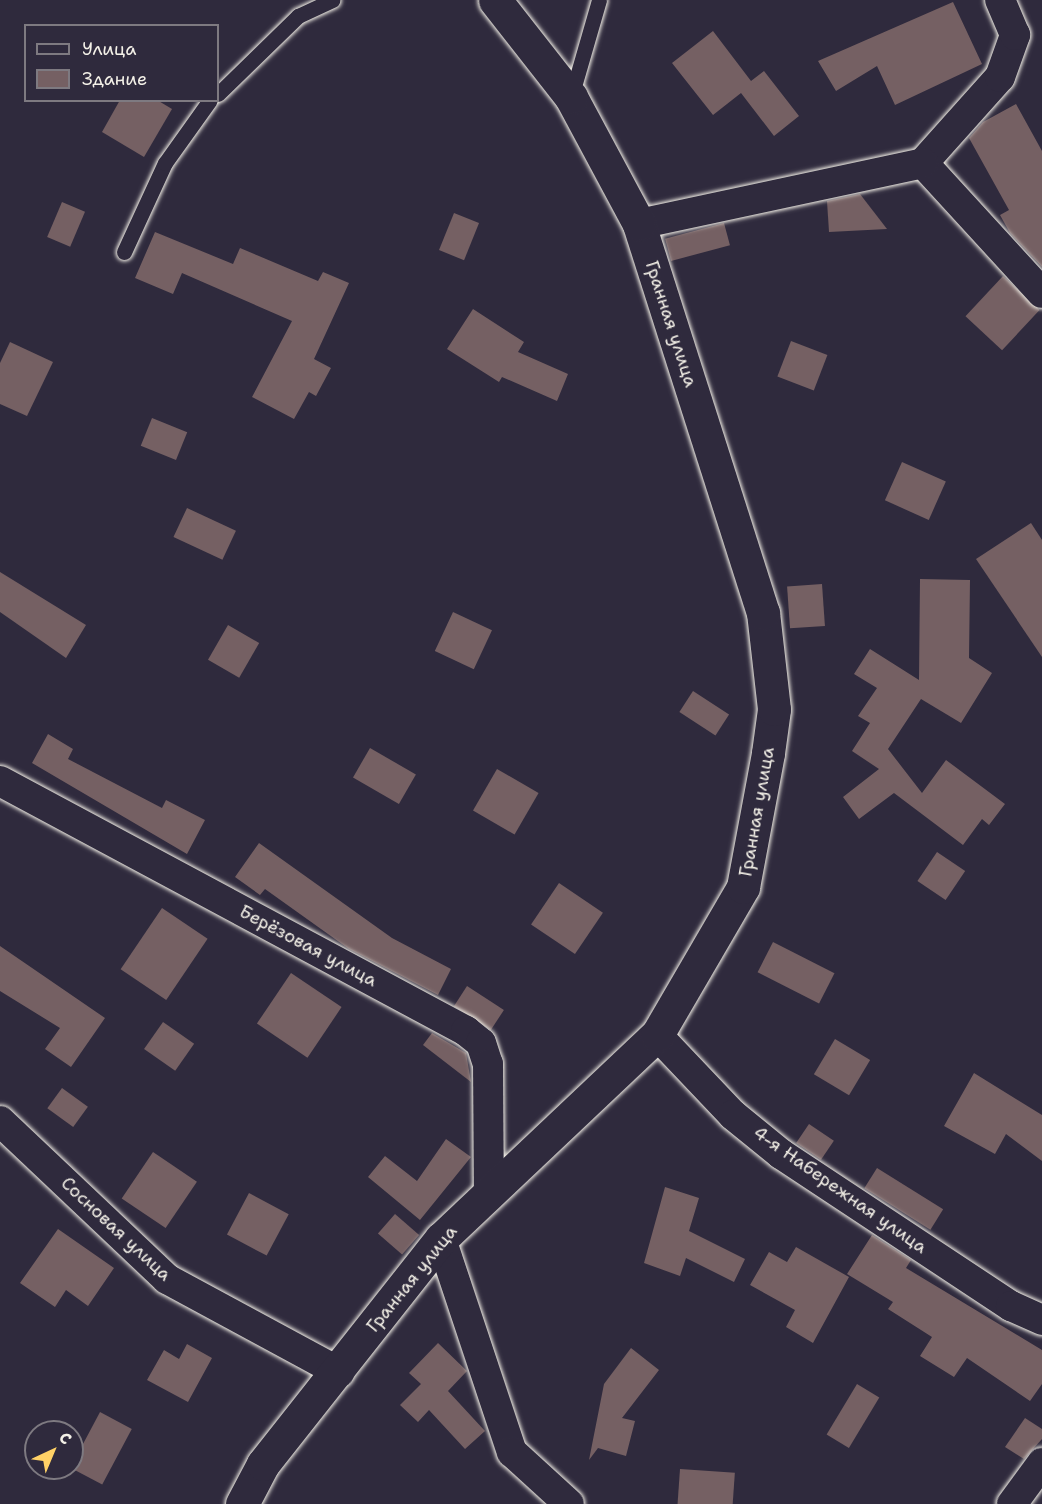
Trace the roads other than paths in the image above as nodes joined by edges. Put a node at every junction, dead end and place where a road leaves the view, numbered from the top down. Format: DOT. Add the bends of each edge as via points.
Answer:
graph roads {
  1 [pos="333,0"];
  2 [pos="480,0"];
  3 [pos="495,0"];
  4 [pos="600,0"];
  5 [pos="1000,0"];
  6 [pos="219,92"];
  7 [pos="571,97"];
  8 [pos="209,102"];
  9 [pos="923,163"];
  10 [pos="639,224"];
  11 [pos="124,252"];
  12 [pos="1042,293"];
  13 [pos="0,781"];
  14 [pos="657,1035"];
  15 [pos="0,1121"];
  16 [pos="489,1194"];
  17 [pos="441,1239"];
  18 [pos="1042,1320"];
  19 [pos="339,1372"];
  20 [pos="1042,1463"];
  21 [pos="242,1504"];
  22 [pos="569,1504"];
  23 [pos="1012,1504"];
  1 -- 6 [label="lane" via="298,16"];
  2 -- 7 [label="lane"];
  3 -- 7 [label="street, Гранная улица"];
  4 -- 7 [label="lane"];
  5 -- 9 [label="street" via="1015,35 1000,76"];
  7 -- 10 [label="street, Гранная улица"];
  8 -- 11 [label="lane" via="165,163"];
  9 -- 10 [label="street"];
  9 -- 12 [label="street"];
  10 -- 14 [label="street, Гранная улица" via="763,613 774,710 743,887"];
  13 -- 16 [label="street, Берёзовая улица" via="466,1031 481,1043 488,1064"];
  14 -- 16 [label="street, Гранная улица"];
  14 -- 18 [label="street, 4-я Набережная улица" via="733,1115 781,1154 1011,1306"];
  15 -- 19 [label="street, Сосновая улица" via="166,1280"];
  16 -- 17 [label="street, Гранная улица"];
  17 -- 19 [label="street, Гранная улица"];
  17 -- 22 [label="street" via="512,1452"];
  19 -- 21 [label="street, Гранная улица" via="263,1464"];
  20 -- 23 [label="street"];
}
